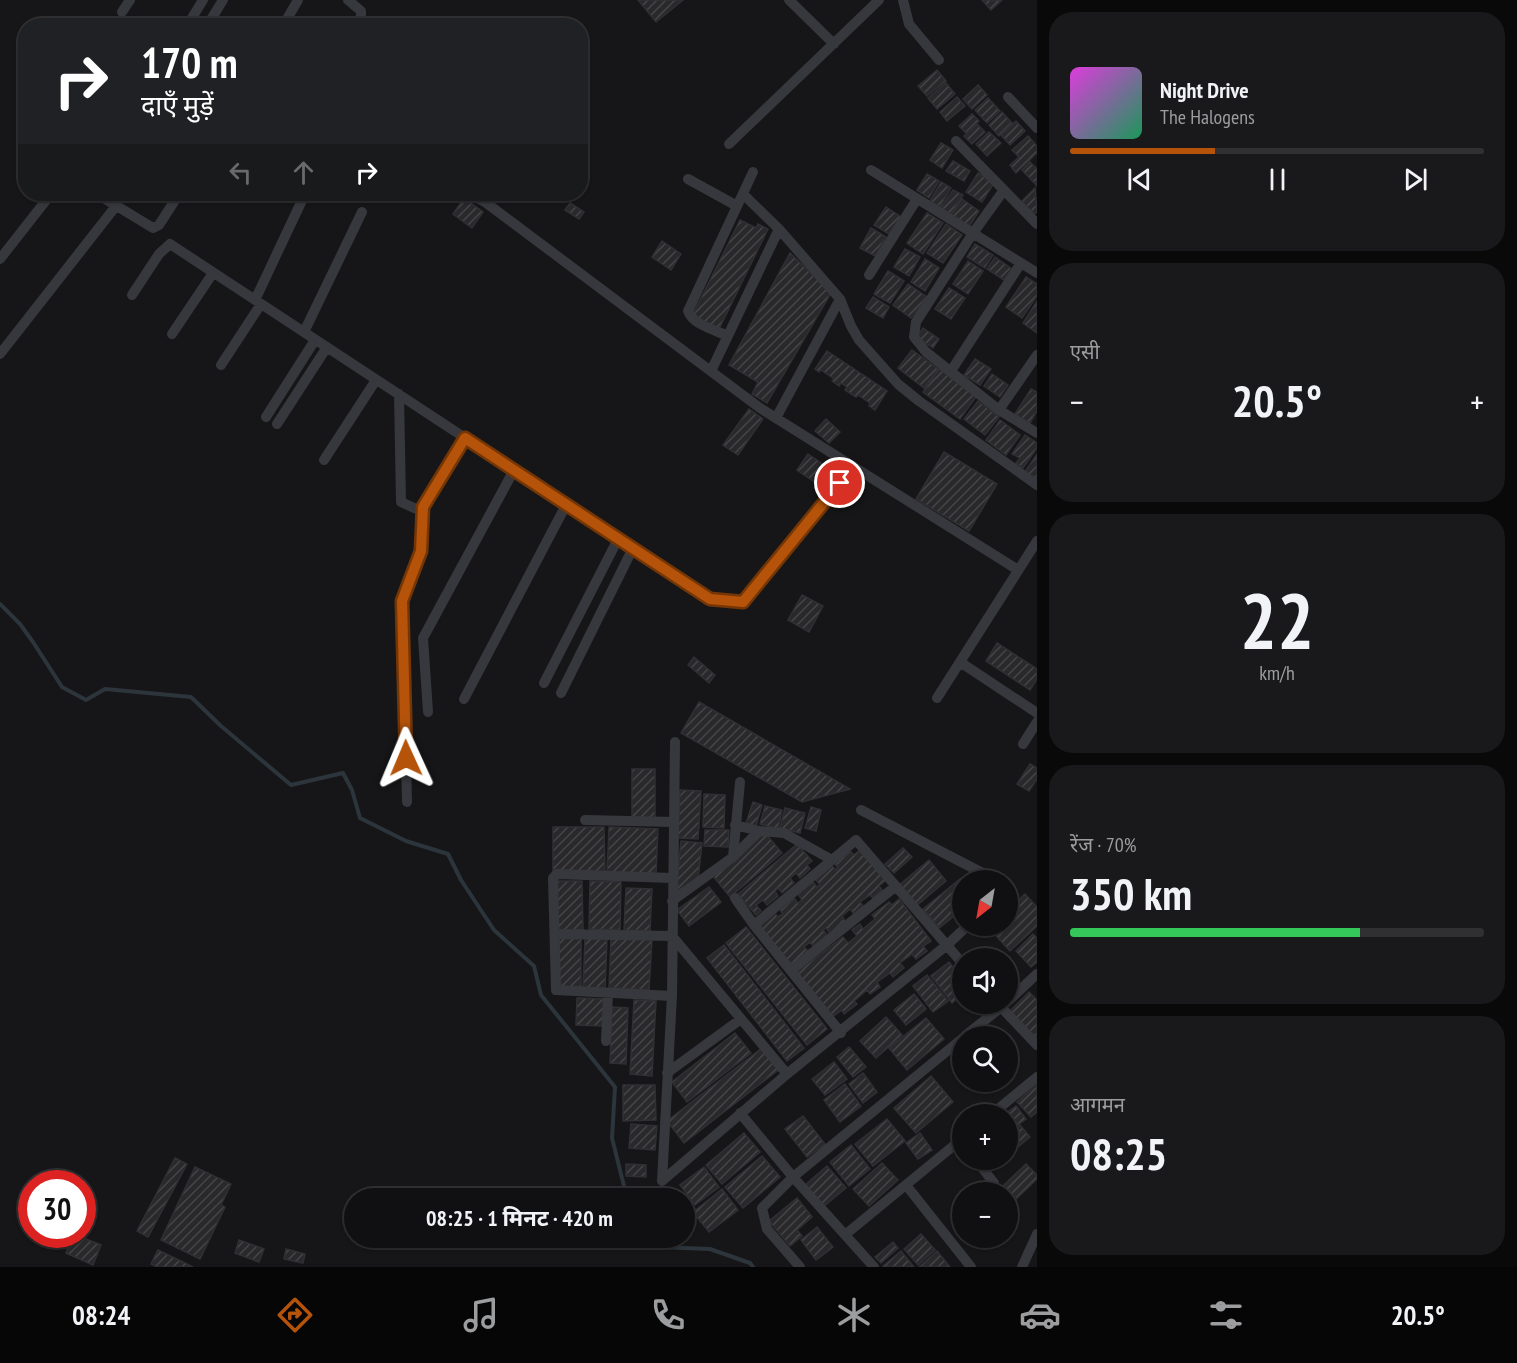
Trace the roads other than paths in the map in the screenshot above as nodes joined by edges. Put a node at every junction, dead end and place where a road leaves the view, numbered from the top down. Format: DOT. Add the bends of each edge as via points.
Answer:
graph roads {
  1 [pos="130,0"];
  2 [pos="203,0"];
  3 [pos="223,0"];
  4 [pos="298,0"];
  5 [pos="348,0"];
  6 [pos="789,0"];
  7 [pos="879,0"];
  8 [pos="903,0"];
  9 [pos="122,12"];
  10 [pos="192,18"];
  11 [pos="212,18"];
  12 [pos="288,18"];
  13 [pos="360,18"];
  14 [pos="834,44"];
  15 [pos="939,60"];
  16 [pos="1008,97"];
  17 [pos="1037,128"];
  18 [pos="957,141"];
  19 [pos="729,144"];
  20 [pos="871,170"];
  21 [pos="753,172"];
  22 [pos="688,179"];
  23 [pos="1004,190"];
  24 [pos="743,194"];
  25 [pos="917,199"];
  26 [pos="46,201"];
  27 [pos="109,201"];
  28 [pos="174,201"];
  29 [pos="302,201"];
  30 [pos="483,201"];
  31 [pos="116,206"];
  32 [pos="737,206"];
  33 [pos="362,212"];
  34 [pos="1037,224"];
  35 [pos="779,229"];
  36 [pos="973,233"];
  37 [pos="0,260"];
  38 [pos="1021,263"];
  39 [pos="213,273"];
  40 [pos="1037,273"];
  41 [pos="869,275"];
  42 [pos="132,295"];
  43 [pos="840,299"];
  44 [pos="258,302"];
  45 [pos="304,332"];
  46 [pos="172,334"];
  47 [pos="728,336"];
  48 [pos="315,340"];
  49 [pos="327,347"];
  50 [pos="0,354"];
  51 [pos="1037,355"];
  52 [pos="221,365"];
  53 [pos="711,371"];
  54 [pos="951,371"];
  55 [pos="376,380"];
  56 [pos="399,394"];
  57 [pos="999,410"];
  58 [pos="266,417"];
  59 [pos="776,418"];
  60 [pos="277,424"];
  61 [pos="1037,433"];
  62 [pos="465,438"];
  63 [pos="324,460"];
  64 [pos="853,466"];
  65 [pos="514,470"];
  66 [pos="1037,485"];
  67 [pos="567,505"];
  68 [pos="423,512"];
  69 [pos="618,539"];
  70 [pos="1037,541"];
  71 [pos="633,548"];
  72 [pos="1018,570"];
  73 [pos="960,662"];
  74 [pos="544,684"];
  75 [pos="561,693"];
  76 [pos="937,698"];
  77 [pos="464,699"];
  78 [pos="428,712"];
  79 [pos="1037,712"];
  80 [pos="1037,722"];
  81 [pos="675,742"];
  82 [pos="1023,744"];
  83 [pos="740,782"];
  84 [pos="407,802"];
  85 [pos="861,810"];
  86 [pos="585,820"];
  87 [pos="673,822"];
  88 [pos="735,825"];
  89 [pos="759,831"];
  90 [pos="732,857"];
  91 [pos="832,860"];
  92 [pos="977,870"];
  93 [pos="672,878"];
  94 [pos="896,886"];
  95 [pos="735,898"];
  96 [pos="672,901"];
  97 [pos="754,925"];
  98 [pos="556,934"];
  99 [pos="672,936"];
  100 [pos="956,936"];
  101 [pos="947,945"];
  102 [pos="952,951"];
  103 [pos="791,970"];
  104 [pos="1037,974"];
  105 [pos="1018,991"];
  106 [pos="608,993"];
  107 [pos="672,996"];
  108 [pos="991,1014"];
  109 [pos="1011,1014"];
  110 [pos="741,1019"];
  111 [pos="977,1026"];
  112 [pos="841,1033"];
  113 [pos="606,1041"];
  114 [pos="1037,1045"];
  115 [pos="952,1047"];
  116 [pos="667,1073"];
  117 [pos="787,1074"];
  118 [pos="1037,1077"];
  119 [pos="1004,1104"];
  120 [pos="740,1113"];
  121 [pos="952,1149"];
  122 [pos="984,1170"];
  123 [pos="793,1177"];
  124 [pos="993,1182"];
  125 [pos="906,1185"];
  126 [pos="846,1233"];
  127 [pos="1037,1234"];
  128 [pos="800,1267"];
  129 [pos="874,1267"];
  130 [pos="971,1267"];
  131 [pos="1022,1267"];
  1 -- 9 [label="street"];
  2 -- 10 [label="street"];
  3 -- 11 [label="street"];
  4 -- 12 [label="street"];
  5 -- 13 [label="street" via="361,10"];
  6 -- 14 [label="street"];
  7 -- 14 [label="street"];
  8 -- 15 [label="street" via="909,24"];
  14 -- 19 [label="street"];
  16 -- 17 [label="street"];
  18 -- 23 [label="street"];
  20 -- 25 [label="street"];
  21 -- 24 [label="street"];
  22 -- 32 [label="street"];
  23 -- 34 [label="street"];
  23 -- 36 [label="street"];
  24 -- 32 [label="street"];
  24 -- 35 [label="street"];
  25 -- 36 [label="street"];
  25 -- 41 [label="street"];
  26 -- 37 [label="street"];
  27 -- 31 [label="street"];
  28 -- 31 [label="street" via="156,228"];
  29 -- 44 [label="street"];
  30 -- 53 [label="street"];
  31 -- 50 [label="street"];
  32 -- 47 [label="street" via="688,305 695,321"];
  33 -- 45 [label="street"];
  35 -- 43 [label="street"];
  35 -- 47 [label="street"];
  36 -- 38 [label="street"];
  36 -- 54 [label="street" via="914,331 919,345"];
  38 -- 40 [label="street"];
  38 -- 54 [label="street"];
  39 -- 42 [label="street" via="170,244"];
  39 -- 44 [label="street"];
  39 -- 46 [label="street"];
  43 -- 59 [label="street"];
  43 -- 66 [label="street" via="860,340 898,384"];
  44 -- 45 [label="street"];
  44 -- 52 [label="street"];
  45 -- 48 [label="street"];
  47 -- 53 [label="street"];
  48 -- 49 [label="street"];
  48 -- 58 [label="street"];
  49 -- 55 [label="street"];
  49 -- 60 [label="street"];
  51 -- 57 [label="street"];
  53 -- 59 [label="street"];
  54 -- 57 [label="street"];
  55 -- 56 [label="street"];
  55 -- 63 [label="street"];
  56 -- 62 [label="street"];
  56 -- 68 [label="street" via="401,502"];
  57 -- 61 [label="street"];
  59 -- 64 [label="street"];
  62 -- 65 [label="street"];
  62 -- 68 [label="street"];
  64 -- 71 [label="street" via="743,602 710,599"];
  64 -- 72 [label="street"];
  65 -- 67 [label="street"];
  65 -- 78 [label="street" via="423,638"];
  67 -- 69 [label="street"];
  67 -- 77 [label="street"];
  68 -- 84 [label="street" via="421,551 402,601"];
  69 -- 71 [label="street"];
  69 -- 74 [label="street"];
  70 -- 72 [label="street"];
  71 -- 75 [label="street"];
  72 -- 73 [label="street"];
  73 -- 76 [label="street"];
  73 -- 79 [label="street"];
  80 -- 82 [label="street"];
  81 -- 87 [label="street"];
  83 -- 88 [label="street"];
  85 -- 92 [label="street"];
  86 -- 87 [label="street"];
  87 -- 93 [label="street"];
  88 -- 89 [label="street"];
  88 -- 90 [label="street"];
  89 -- 90 [label="street"];
  89 -- 91 [label="street" via="784,833"];
  90 -- 96 [label="street"];
  91 -- 94 [label="street" via="856,840"];
  91 -- 97 [label="street"];
  93 -- 96 [label="street"];
  93 -- 98 [label="street" via="557,874 553,878"];
  94 -- 101 [label="street"];
  94 -- 103 [label="street"];
  95 -- 97 [label="street"];
  96 -- 99 [label="street"];
  97 -- 103 [label="street"];
  98 -- 99 [label="street"];
  98 -- 106 [label="street" via="556,990"];
  99 -- 107 [label="street"];
  99 -- 110 [label="street"];
  100 -- 101 [label="street"];
  101 -- 102 [label="street"];
  101 -- 112 [label="street"];
  103 -- 112 [label="street"];
  104 -- 105 [label="street"];
  106 -- 107 [label="street"];
  106 -- 113 [label="street"];
  107 -- 116 [label="street"];
  108 -- 111 [label="street"];
  109 -- 114 [label="street"];
  110 -- 116 [label="street"];
  110 -- 117 [label="street"];
  112 -- 117 [label="street"];
  115 -- 123 [label="street"];
  116 -- 120 [label="street" via="662,1181"];
  117 -- 120 [label="street"];
  118 -- 119 [label="street"];
  120 -- 123 [label="street"];
  121 -- 125 [label="street"];
  122 -- 124 [label="street"];
  123 -- 126 [label="street"];
  123 -- 128 [label="street" via="762,1208 767,1229"];
  125 -- 126 [label="street"];
  125 -- 130 [label="street"];
  126 -- 129 [label="street"];
  127 -- 131 [label="street"];
}
